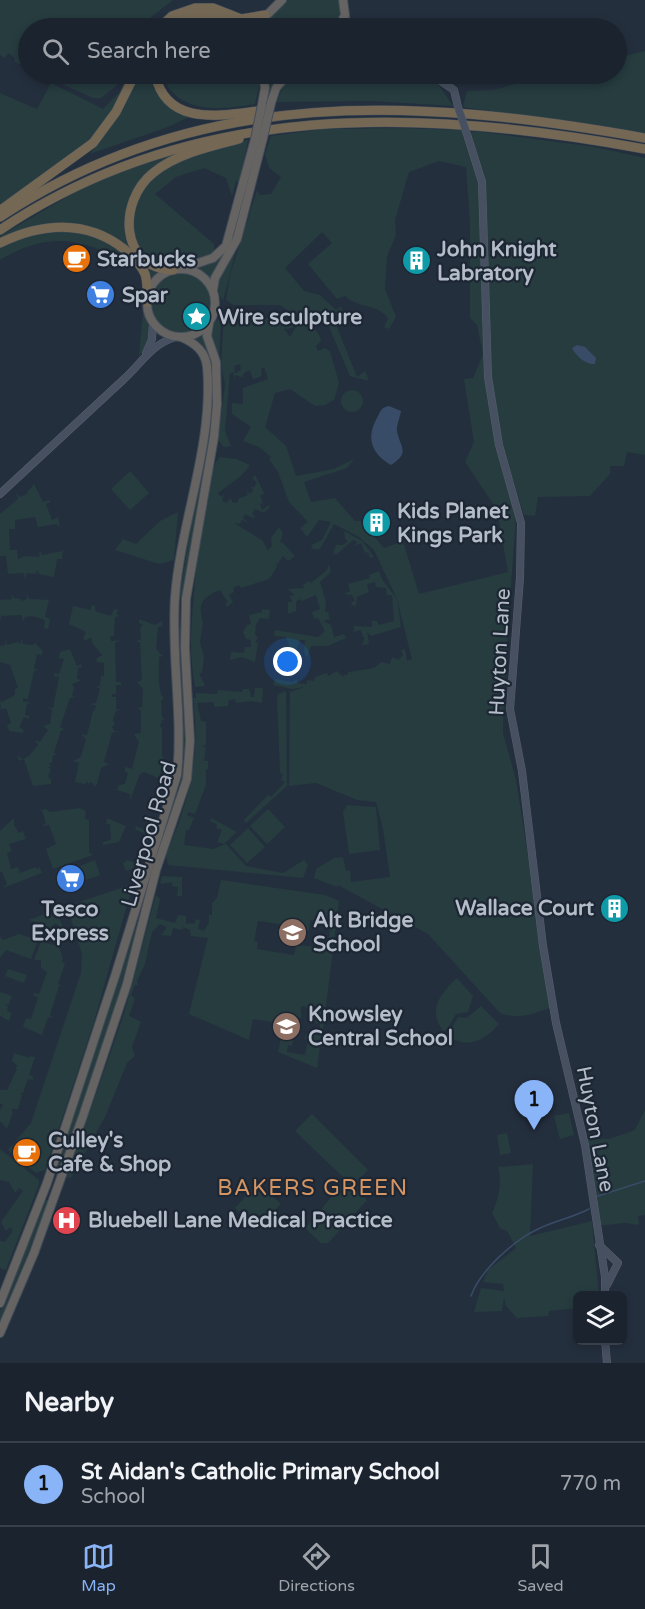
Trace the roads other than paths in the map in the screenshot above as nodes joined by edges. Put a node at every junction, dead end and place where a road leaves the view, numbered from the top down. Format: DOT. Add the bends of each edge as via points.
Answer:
graph roads {
  1 [pos="279,2"];
  2 [pos="265,15"];
  3 [pos="170,18"];
  4 [pos="187,18"];
  5 [pos="223,18"];
  6 [pos="238,18"];
  7 [pos="247,18"];
  8 [pos="262,18"];
  9 [pos="130,84"];
  10 [pos="159,84"];
  11 [pos="265,84"];
  12 [pos="279,84"];
  13 [pos="445,84"];
  14 [pos="267,104"];
  15 [pos="365,110"];
  16 [pos="309,124"];
  17 [pos="645,138"];
  18 [pos="259,139"];
  19 [pos="645,149"];
  20 [pos="0,211"];
  21 [pos="0,217"];
  22 [pos="0,230"];
  23 [pos="0,243"];
  24 [pos="175,270"];
  25 [pos="213,290"];
  26 [pos="147,302"];
  27 [pos="153,322"];
  28 [pos="208,324"];
  29 [pos="178,337"];
  30 [pos="144,358"];
  31 [pos="0,494"];
  32 [pos="599,1245"];
  33 [pos="611,1256"];
  34 [pos="602,1265"];
  35 [pos="615,1270"];
  36 [pos="604,1291"];
  37 [pos="606,1291"];
  38 [pos="0,1303"];
  39 [pos="0,1333"];
  40 [pos="605,1345"];
  41 [pos="607,1363"];
  1 -- 2 [label="highway"];
  2 -- 7 [label="highway"];
  2 -- 8 [label="highway"];
  3 -- 6 [label="highway" via="195,8 213,8"];
  4 -- 5 [label="highway"];
  9 -- 20 [label="highway" via="116,112 93,142"];
  10 -- 15 [label="highway" via="177,107 194,114 334,105"];
  11 -- 14 [label="highway"];
  12 -- 14 [label="highway"];
  13 -- 32 [label="main road, Huyton Lane, bridge" via="454,90 482,182 488,377 499,446 521,523 510,709 554,1011 585,1145"];
  14 -- 18 [label="highway, bridge"];
  15 -- 17 [label="highway" via="465,114 564,124"];
  15 -- 21 [label="highway" via="251,118 163,139 73,175"];
  16 -- 19 [label="highway" via="459,124 564,134"];
  16 -- 22 [label="highway" via="221,137 129,162 62,192"];
  16 -- 24 [label="highway" via="206,148 166,164 144,181 131,206 131,237 147,263"];
  18 -- 24 [label="highway" via="226,246 208,261"];
  18 -- 25 [label="highway" via="237,239 215,278"];
  23 -- 26 [label="highway" via="50,226 97,234 116,244 138,264 146,278"];
  24 -- 25 [label="highway" via="198,274"];
  24 -- 26 [label="highway" via="155,282"];
  25 -- 28 [label="highway" via="215,307"];
  26 -- 27 [label="highway"];
  27 -- 29 [label="highway" via="162,331"];
  27 -- 30 [label="main road" via="152,339"];
  28 -- 29 [label="highway" via="199,332"];
  28 -- 39 [label="highway, Liverpool Road" via="207,336 216,362 217,404 186,599 190,741 187,779 156,870 127,984 83,1116 34,1253"];
  29 -- 30 [label="main road" via="157,344"];
  29 -- 38 [label="highway, Liverpool Road" via="201,350 207,374 205,424 175,598 178,746 174,787 47,1183"];
  30 -- 31 [label="main road"];
  32 -- 33 [label="main road"];
  32 -- 34 [label="main road, Huyton Lane"];
  33 -- 34 [label="main road"];
  33 -- 35 [label="main road" via="617,1260"];
  34 -- 35 [label="main road" via="610,1272"];
  34 -- 36 [label="main road, Huyton Lane"];
  35 -- 37 [label="main road, Huyton Lane"];
  40 -- 41 [label="main road"];
}
